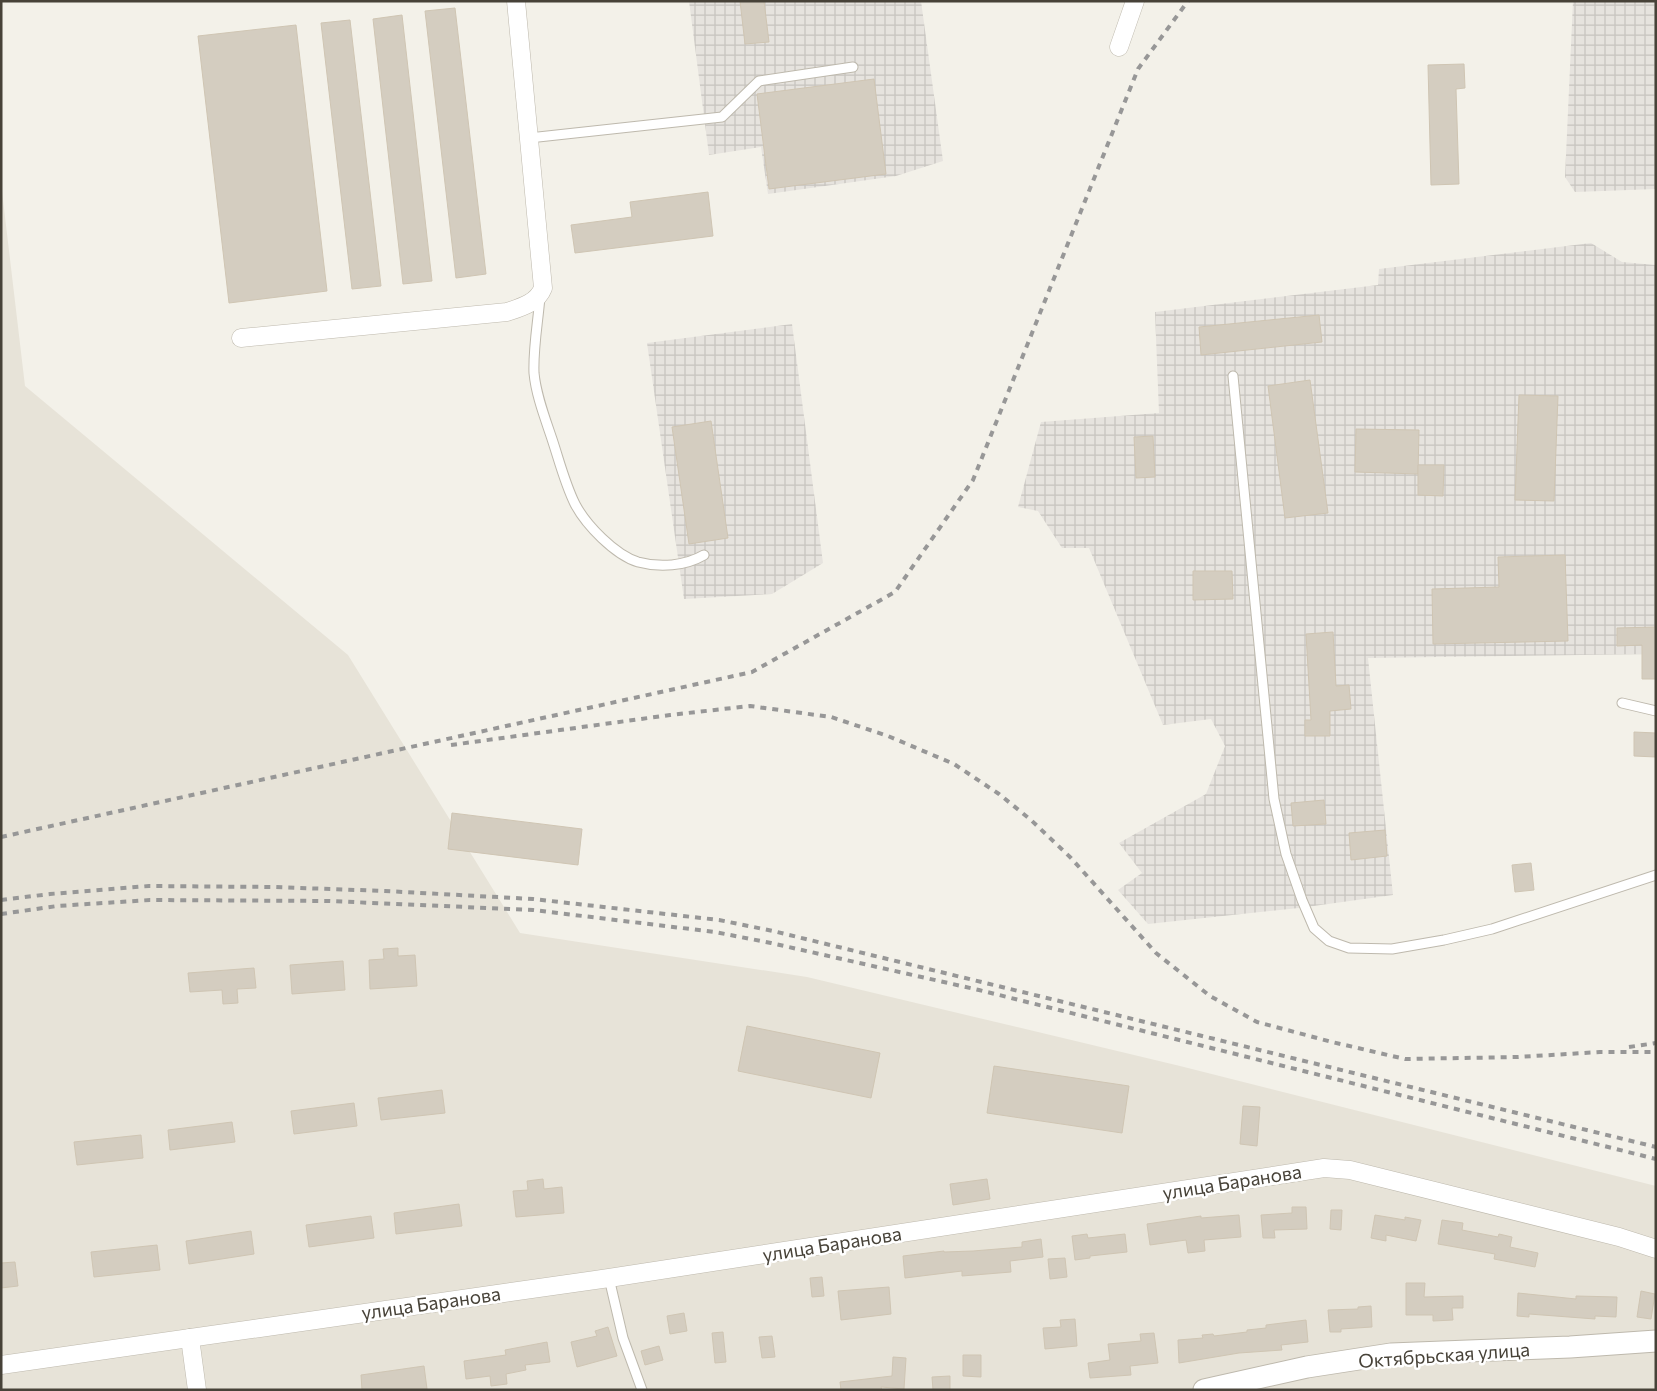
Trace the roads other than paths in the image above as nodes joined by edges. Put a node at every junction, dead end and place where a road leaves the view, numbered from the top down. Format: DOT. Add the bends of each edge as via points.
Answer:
graph roads {
  1 [pos="516,1"];
  2 [pos="1135,1"];
  3 [pos="1119,47"];
  4 [pos="853,67"];
  5 [pos="529,138"];
  6 [pos="541,294"];
  7 [pos="241,338"];
  8 [pos="1233,376"];
  9 [pos="704,555"];
  10 [pos="1622,703"];
  11 [pos="1656,711"];
  12 [pos="1656,875"];
  13 [pos="1656,1249"];
  14 [pos="609,1278"];
  15 [pos="190,1338"];
  16 [pos="1656,1340"];
  17 [pos="1,1365"];
  18 [pos="197,1390"];
  19 [pos="642,1390"];
  20 [pos="1204,1390"];
  1 -- 5 [label="street"];
  2 -- 3 [label="street"];
  4 -- 5 [label="lane" via="759,81 722,118"];
  5 -- 6 [label="street"];
  6 -- 7 [label="street" via="523,307 507,312"];
  6 -- 9 [label="lane" via="534,374 546,422 575,504 606,542 637,562 679,564 693,562"];
  8 -- 12 [label="lane" via="1274,799 1286,854 1314,928 1329,941 1349,948 1392,949 1492,929"];
  10 -- 11 [label="lane"];
  13 -- 14 [label="street, улица Баранова" via="1350,1170 1324,1168"];
  14 -- 15 [label="street, улица Баранова"];
  14 -- 19 [label="lane" via="623,1338"];
  15 -- 17 [label="street, улица Баранова"];
  15 -- 18 [label="street"];
  16 -- 20 [label="street, Октябрьская улица" via="1570,1348 1391,1354 1306,1367"];
}
